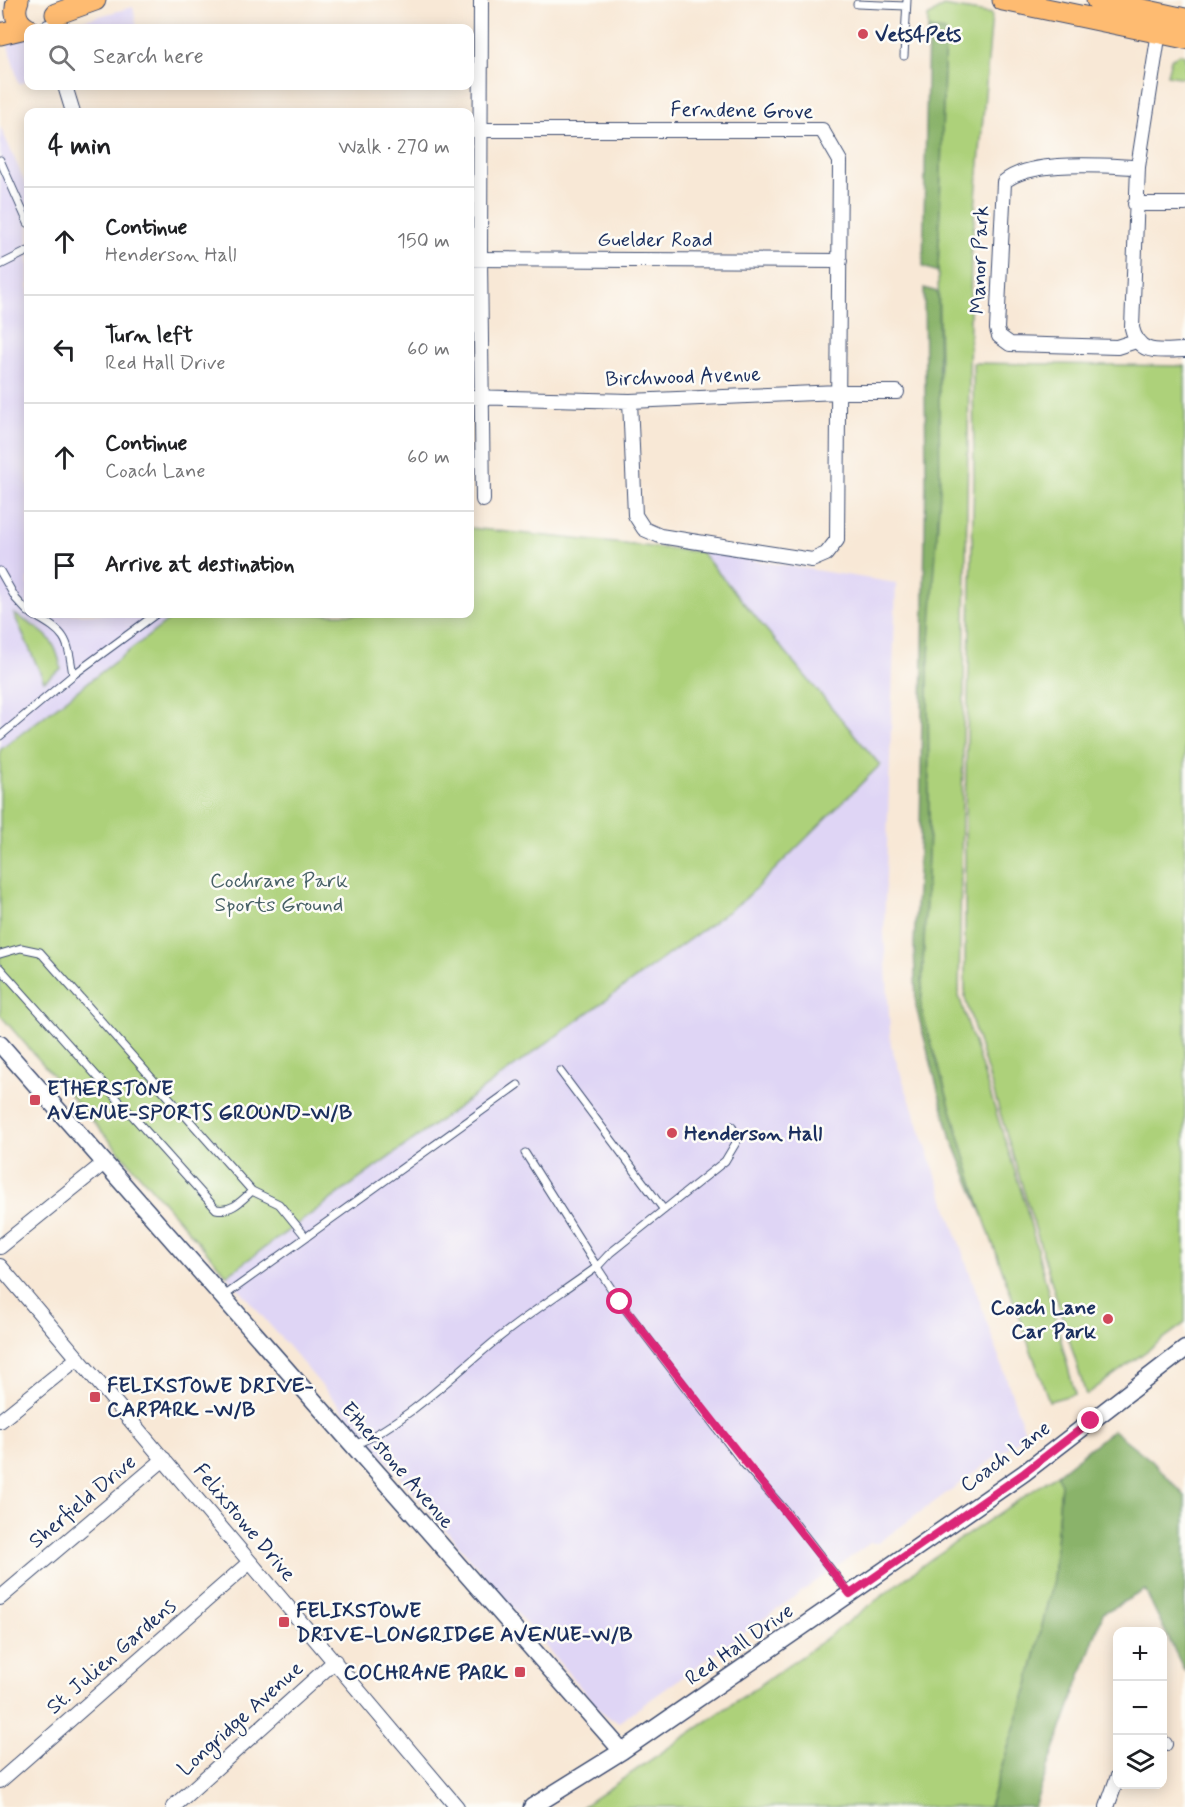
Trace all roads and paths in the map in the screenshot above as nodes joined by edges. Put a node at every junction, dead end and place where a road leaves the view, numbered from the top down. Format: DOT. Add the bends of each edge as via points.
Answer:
graph roads {
  1 [pos="95,0"];
  2 [pos="481,0"];
  3 [pos="1003,0"];
  4 [pos="1097,0"];
  5 [pos="906,3"];
  6 [pos="857,4"];
  7 [pos="1062,6"];
  8 [pos="11,7"];
  9 [pos="1185,18"];
  10 [pos="44,22"];
  11 [pos="1161,23"];
  12 [pos="24,27"];
  13 [pos="0,34"];
  14 [pos="1185,38"];
  15 [pos="903,56"];
  16 [pos="66,90"];
  17 [pos="72,108"];
  18 [pos="475,129"];
  19 [pos="0,160"];
  20 [pos="1138,167"];
  21 [pos="1135,204"];
  22 [pos="1185,204"];
  23 [pos="24,213"];
  24 [pos="24,253"];
  25 [pos="475,259"];
  26 [pos="840,261"];
  27 [pos="0,265"];
  28 [pos="1136,341"];
  29 [pos="1185,350"];
  30 [pos="839,392"];
  31 [pos="897,392"];
  32 [pos="476,397"];
  33 [pos="630,401"];
  34 [pos="483,500"];
  35 [pos="0,571"];
  36 [pos="24,607"];
  37 [pos="39,618"];
  38 [pos="151,618"];
  39 [pos="73,675"];
  40 [pos="0,736"];
  41 [pos="0,954"];
  42 [pos="0,968"];
  43 [pos="0,1044"];
  44 [pos="560,1071"];
  45 [pos="518,1085"];
  46 [pos="732,1126"];
  47 [pos="525,1153"];
  48 [pos="104,1163"];
  49 [pos="252,1191"];
  50 [pos="664,1210"];
  51 [pos="306,1237"];
  52 [pos="0,1247"];
  53 [pos="0,1266"];
  54 [pos="597,1267"];
  55 [pos="222,1297"];
  56 [pos="1185,1349"];
  57 [pos="78,1358"];
  58 [pos="0,1421"];
  59 [pos="353,1447"];
  60 [pos="164,1459"];
  61 [pos="966,1512"];
  62 [pos="250,1562"];
  63 [pos="850,1594"];
  64 [pos="0,1598"];
  65 [pos="335,1661"];
  66 [pos="622,1751"];
  67 [pos="0,1781"];
  68 [pos="1113,1789"];
  69 [pos="173,1807"];
  70 [pos="456,1807"];
  71 [pos="532,1807"];
  72 [pos="1107,1807"];
  1 -- 10 [label="main road"];
  2 -- 18 [label="street"];
  3 -- 7 [label="main road"];
  4 -- 11 [label="main road"];
  5 -- 6 [label="lane"];
  5 -- 15 [label="lane"];
  7 -- 11 [label="main road"];
  8 -- 10 [label="main road" via="18,21"];
  9 -- 11 [label="main road"];
  11 -- 14 [label="main road"];
  11 -- 20 [label="street"];
  12 -- 13 [label="main road"];
  16 -- 17 [label="street"];
  18 -- 25 [label="street"];
  18 -- 26 [label="street, Ferndene Grove" via="822,130 840,161"];
  19 -- 23 [label="lane"];
  20 -- 21 [label="street"];
  20 -- 28 [label="street, Manor Park" via="1033,170 1004,182 997,329 999,336 1010,344 1117,347"];
  21 -- 22 [label="street"];
  21 -- 28 [label="street" via="1132,328"];
  24 -- 27 [label="lane"];
  25 -- 26 [label="street, Guelder Road"];
  25 -- 32 [label="street"];
  26 -- 30 [label="street, Ferndene Grove"];
  28 -- 29 [label="street, Manor Park" via="1148,350"];
  30 -- 31 [label="street, Birchwood Avenue"];
  30 -- 33 [label="street, Birchwood Avenue"];
  30 -- 33 [label="street, Ferndene Grove" via="837,540 826,554 812,560 660,536 644,529 635,515"];
  32 -- 33 [label="street, Birchwood Avenue"];
  32 -- 34 [label="street"];
  35 -- 36 [label="lane"];
  37 -- 39 [label="lane" via="65,637"];
  38 -- 39 [label="lane"];
  39 -- 40 [label="lane"];
  41 -- 49 [label="lane" via="21,948 40,952"];
  42 -- 49 [label="lane" via="216,1209 235,1206"];
  43 -- 48 [label="street, Etherstone Avenue"];
  44 -- 50 [label="lane"];
  45 -- 51 [label="lane"];
  46 -- 50 [label="lane" via="737,1141 725,1161"];
  47 -- 54 [label="lane"];
  48 -- 52 [label="street"];
  48 -- 55 [label="street, Etherstone Avenue"];
  49 -- 51 [label="lane" via="279,1204"];
  50 -- 54 [label="lane"];
  51 -- 55 [label="lane"];
  53 -- 57 [label="street, Felixstowe Drive"];
  54 -- 59 [label="lane" via="499,1338 415,1408"];
  54 -- 63 [label="lane" via="744,1464"];
  55 -- 59 [label="street, Etherstone Avenue"];
  56 -- 61 [label="street, Coach Lane" via="1024,1473"];
  57 -- 58 [label="street"];
  57 -- 60 [label="street, Felixstowe Drive"];
  59 -- 66 [label="street, Etherstone Avenue"];
  60 -- 62 [label="street, Felixstowe Drive"];
  60 -- 64 [label="street, Sherfield Drive"];
  61 -- 63 [label="street, Red Hall Drive"];
  62 -- 65 [label="street, Felixstowe Drive"];
  62 -- 67 [label="street, St. Julien Gardens"];
  63 -- 66 [label="street, Red Hall Drive"];
  65 -- 69 [label="street, Longridge Avenue"];
  65 -- 70 [label="street, Felixstowe Drive"];
  66 -- 71 [label="street, Red Hall Drive"];
  68 -- 72 [label="street"];
}
